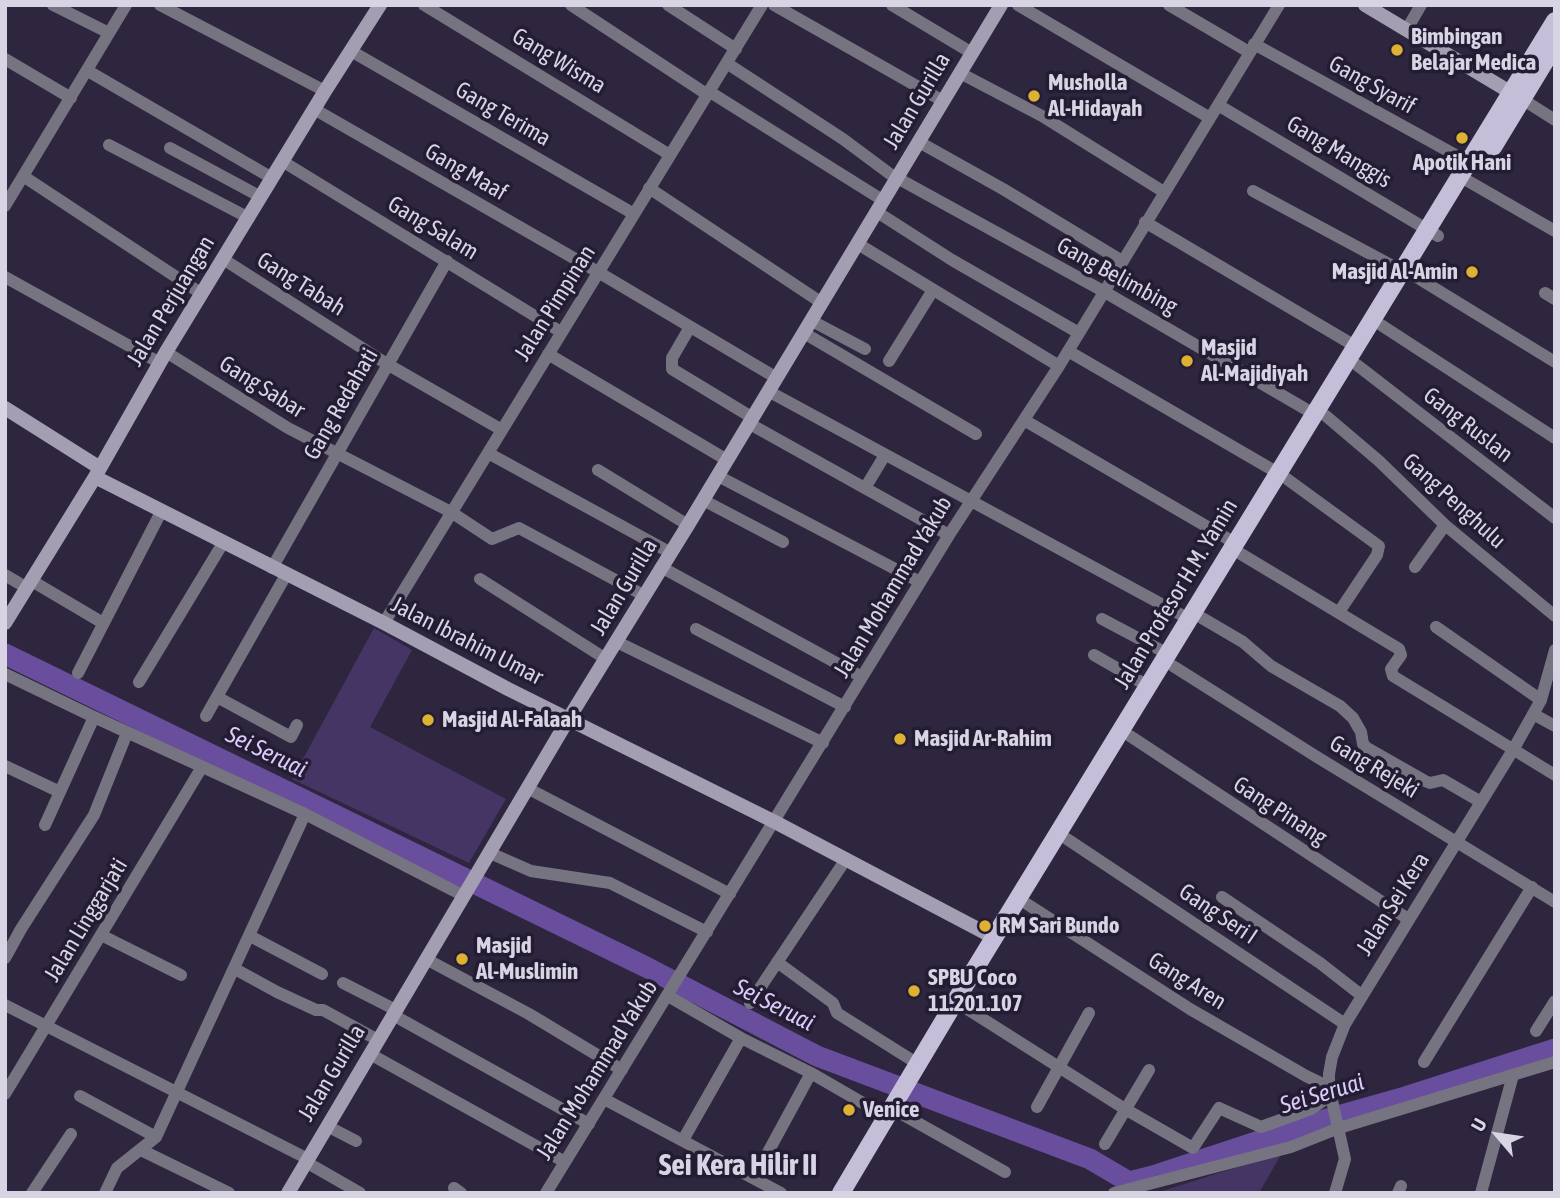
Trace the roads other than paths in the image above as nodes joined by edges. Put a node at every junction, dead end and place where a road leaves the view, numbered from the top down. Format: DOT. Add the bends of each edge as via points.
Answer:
graph roads {
  1 [pos="53,5"];
  2 [pos="125,5"];
  3 [pos="160,5"];
  4 [pos="380,5"];
  5 [pos="424,5"];
  6 [pos="571,5"];
  7 [pos="668,5"];
  8 [pos="762,5"];
  9 [pos="774,5"];
  10 [pos="892,5"];
  11 [pos="1001,5"];
  12 [pos="1018,5"];
  13 [pos="1169,5"];
  14 [pos="1279,5"];
  15 [pos="1365,5"];
  16 [pos="1421,5"];
  17 [pos="1555,21"];
  18 [pos="1407,29"];
  19 [pos="109,33"];
  20 [pos="1555,45"];
  21 [pos="1252,48"];
  22 [pos="736,49"];
  23 [pos="351,51"];
  24 [pos="972,53"];
  25 [pos="5,59"];
  26 [pos="728,64"];
  27 [pos="88,71"];
  28 [pos="960,73"];
  29 [pos="325,90"];
  30 [pos="709,94"];
  31 [pos="1517,96"];
  32 [pos="71,98"];
  33 [pos="943,101"];
  34 [pos="1218,104"];
  35 [pos="314,109"];
  36 [pos="1210,118"];
  37 [pos="1555,120"];
  38 [pos="919,142"];
  39 [pos="110,145"];
  40 [pos="170,148"];
  41 [pos="670,155"];
  42 [pos="282,161"];
  43 [pos="1470,173"];
  44 [pos="23,176"];
  45 [pos="272,178"];
  46 [pos="897,178"];
  47 [pos="649,188"];
  48 [pos="1164,191"];
  49 [pos="1253,191"];
  50 [pos="261,197"];
  51 [pos="5,206"];
  52 [pos="881,207"];
  53 [pos="634,214"];
  54 [pos="248,218"];
  55 [pos="1145,222"];
  56 [pos="1555,231"];
  57 [pos="1433,233"];
  58 [pos="858,244"];
  59 [pos="223,260"];
  60 [pos="447,261"];
  61 [pos="1122,261"];
  62 [pos="598,272"];
  63 [pos="1408,273"];
  64 [pos="5,277"];
  65 [pos="933,290"];
  66 [pos="1103,291"];
  67 [pos="202,294"];
  68 [pos="822,303"];
  69 [pos="1381,325"];
  70 [pos="690,327"];
  71 [pos="808,327"];
  72 [pos="561,332"];
  73 [pos="1079,333"];
  74 [pos="1355,346"];
  75 [pos="865,348"];
  76 [pos="1068,351"];
  77 [pos="548,354"];
  78 [pos="163,357"];
  79 [pos="889,361"];
  80 [pos="1555,362"];
  81 [pos="387,365"];
  82 [pos="1357,365"];
  83 [pos="1059,366"];
  84 [pos="775,377"];
  85 [pos="768,391"];
  86 [pos="5,408"];
  87 [pos="1320,415"];
  88 [pos="1024,420"];
  89 [pos="751,421"];
  90 [pos="502,430"];
  91 [pos="976,433"];
  92 [pos="1555,438"];
  93 [pos="488,453"];
  94 [pos="336,454"];
  95 [pos="885,455"];
  96 [pos="727,460"];
  97 [pos="598,470"];
  98 [pos="97,473"];
  99 [pos="718,476"];
  100 [pos="1283,476"];
  101 [pos="865,488"];
  102 [pos="703,500"];
  103 [pos="970,502"];
  104 [pos="162,512"];
  105 [pos="451,512"];
  106 [pos="1555,518"];
  107 [pos="1445,525"];
  108 [pos="688,526"];
  109 [pos="949,535"];
  110 [pos="783,542"];
  111 [pos="223,544"];
  112 [pos="1238,549"];
  113 [pos="671,552"];
  114 [pos="661,567"];
  115 [pos="1415,567"];
  116 [pos="272,568"];
  117 [pos="5,575"];
  118 [pos="286,575"];
  119 [pos="480,579"];
  120 [pos="920,582"];
  121 [pos="30,585"];
  122 [pos="645,596"];
  123 [pos="1339,612"];
  124 [pos="1555,616"];
  125 [pos="1102,619"];
  126 [pos="1196,619"];
  127 [pos="103,623"];
  128 [pos="384,623"];
  129 [pos="5,624"];
  130 [pos="1436,626"];
  131 [pos="696,629"];
  132 [pos="617,642"];
  133 [pos="1555,650"];
  134 [pos="1094,655"];
  135 [pos="606,659"];
  136 [pos="1171,660"];
  137 [pos="78,673"];
  138 [pos="5,674"];
  139 [pos="862,677"];
  140 [pos="139,682"];
  141 [pos="1149,686"];
  142 [pos="217,696"];
  143 [pos="1546,698"];
  144 [pos="845,706"];
  145 [pos="1533,714"];
  146 [pos="206,716"];
  147 [pos="94,718"];
  148 [pos="569,718"];
  149 [pos="297,726"];
  150 [pos="1555,726"];
  151 [pos="127,733"];
  152 [pos="1130,736"];
  153 [pos="824,743"];
  154 [pos="1513,750"];
  155 [pos="5,766"];
  156 [pos="202,767"];
  157 [pos="1555,775"];
  158 [pos="528,789"];
  159 [pos="60,792"];
  160 [pos="1481,802"];
  161 [pos="1080,809"];
  162 [pos="305,814"];
  163 [pos="775,822"];
  164 [pos="45,825"];
  165 [pos="1067,839"];
  166 [pos="1457,841"];
  167 [pos="487,859"];
  168 [pos="846,859"];
  169 [pos="1532,887"];
  170 [pos="466,893"];
  171 [pos="730,894"];
  172 [pos="1222,897"];
  173 [pos="1554,900"];
  174 [pos="1027,904"];
  175 [pos="1408,919"];
  176 [pos="707,932"];
  177 [pos="101,934"];
  178 [pos="250,936"];
  179 [pos="999,940"];
  180 [pos="5,958"];
  181 [pos="426,959"];
  182 [pos="777,962"];
  183 [pos="235,969"];
  184 [pos="322,974"];
  185 [pos="181,975"];
  186 [pos="343,983"];
  187 [pos="671,992"];
  188 [pos="1362,995"];
  189 [pos="1555,1001"];
  190 [pos="750,1003"];
  191 [pos="5,1005"];
  192 [pos="964,1007"];
  193 [pos="395,1012"];
  194 [pos="1089,1013"];
  195 [pos="1345,1024"];
  196 [pos="48,1025"];
  197 [pos="1536,1031"];
  198 [pos="741,1038"];
  199 [pos="378,1040"];
  200 [pos="370,1054"];
  201 [pos="1424,1062"];
  202 [pos="1555,1062"];
  203 [pos="1059,1067"];
  204 [pos="622,1070"];
  205 [pos="1149,1070"];
  206 [pos="811,1073"];
  207 [pos="916,1073"];
  208 [pos="1513,1075"];
  209 [pos="177,1091"];
  210 [pos="1331,1093"];
  211 [pos="5,1094"];
  212 [pos="80,1096"];
  213 [pos="604,1099"];
  214 [pos="1037,1107"];
  215 [pos="897,1108"];
  216 [pos="1125,1109"];
  217 [pos="589,1124"];
  218 [pos="327,1126"];
  219 [pos="1339,1126"];
  220 [pos="71,1134"];
  221 [pos="156,1137"];
  222 [pos="683,1140"];
  223 [pos="356,1141"];
  224 [pos="1105,1144"];
  225 [pos="141,1150"];
  226 [pos="307,1161"];
  227 [pos="565,1162"];
  228 [pos="1005,1172"];
  229 [pos="754,1178"];
  230 [pos="552,1191"];
  231 [pos="106,1192"];
  232 [pos="32,1193"];
  233 [pos="229,1193"];
  234 [pos="288,1193"];
  235 [pos="360,1193"];
  236 [pos="781,1193"];
  237 [pos="841,1193"];
  238 [pos="853,1193"];
  239 [pos="1114,1193"];
  240 [pos="1335,1193"];
  241 [pos="1481,1193"];
  1 -- 19 [label="street"];
  2 -- 19 [label="street"];
  3 -- 29 [label="street"];
  4 -- 23 [label="street, Jalan Perjuangan"];
  5 -- 41 [label="street, Gang Wisma"];
  6 -- 30 [label="street"];
  7 -- 22 [label="street"];
  8 -- 22 [label="street, Jalan Pimpinan"];
  9 -- 33 [label="street"];
  10 -- 24 [label="street"];
  11 -- 24 [label="street, Jalan Gurilla"];
  12 -- 36 [label="street"];
  13 -- 21 [label="street, Gang Syarif"];
  14 -- 21 [label="street, Jalan Mohammad Yakub"];
  15 -- 18 [label="street"];
  16 -- 18 [label="street"];
  17 -- 31 [label="main road, Jalan Profesor H.M. Yamin"];
  18 -- 31 [label="street"];
  19 -- 27 [label="street"];
  20 -- 31 [label="main road, Jalan Profesor H.M. Yamin"];
  21 -- 34 [label="street, Jalan Mohammad Yakub"];
  21 -- 43 [label="street, Gang Syarif"];
  22 -- 26 [label="street, Jalan Pimpinan"];
  23 -- 29 [label="street, Jalan Perjuangan"];
  23 -- 53 [label="street, Gang Terima"];
  24 -- 28 [label="street, Jalan Gurilla"];
  25 -- 32 [label="street"];
  26 -- 30 [label="street, Jalan Pimpinan"];
  26 -- 46 [label="street, Gang Belimbing"];
  27 -- 32 [label="street"];
  27 -- 45 [label="street"];
  28 -- 33 [label="street, Jalan Gurilla"];
  28 -- 48 [label="street"];
  29 -- 35 [label="street, Jalan Perjuangan"];
  30 -- 41 [label="street, Jalan Pimpinan"];
  30 -- 52 [label="street"];
  31 -- 37 [label="street"];
  31 -- 43 [label="main road, Jalan Profesor H.M. Yamin"];
  32 -- 44 [label="street"];
  33 -- 38 [label="street, Jalan Gurilla"];
  34 -- 36 [label="street, Jalan Mohammad Yakub"];
  34 -- 57 [label="street, Gang Manggis"];
  35 -- 42 [label="street, Jalan Perjuangan"];
  35 -- 62 [label="street, Gang Maaf"];
  36 -- 48 [label="street, Jalan Mohammad Yakub"];
  38 -- 46 [label="street, Jalan Gurilla"];
  38 -- 61 [label="street"];
  39 -- 54 [label="street"];
  40 -- 50 [label="street"];
  41 -- 47 [label="street, Jalan Pimpinan"];
  42 -- 45 [label="street, Jalan Perjuangan"];
  42 -- 60 [label="street, Gang Salam"];
  43 -- 56 [label="street, Gang Syarif"];
  43 -- 57 [label="main road, Jalan Profesor H.M. Yamin"];
  44 -- 51 [label="street"];
  44 -- 67 [label="street"];
  45 -- 50 [label="street, Jalan Perjuangan"];
  46 -- 52 [label="street, Jalan Gurilla"];
  46 -- 66 [label="street, Gang Belimbing"];
  47 -- 53 [label="street, Jalan Pimpinan"];
  47 -- 68 [label="street"];
  48 -- 55 [label="street, Jalan Mohammad Yakub"];
  49 -- 63 [label="street"];
  50 -- 54 [label="street, Jalan Perjuangan"];
  52 -- 58 [label="street, Jalan Gurilla"];
  52 -- 73 [label="street" via="952,260"];
  53 -- 62 [label="street, Jalan Pimpinan"];
  54 -- 59 [label="street, Jalan Perjuangan"];
  55 -- 61 [label="street, Jalan Mohammad Yakub"];
  55 -- 74 [label="street"];
  57 -- 63 [label="main road, Jalan Profesor H.M. Yamin"];
  58 -- 65 [label="street"];
  58 -- 68 [label="street, Jalan Gurilla"];
  59 -- 67 [label="street, Jalan Perjuangan"];
  59 -- 81 [label="street, Gang Tabah"];
  60 -- 72 [label="street, Gang Salam"];
  60 -- 81 [label="street, Gang Redahati"];
  61 -- 66 [label="street, Jalan Mohammad Yakub"];
  62 -- 70 [label="street, Gang Maaf"];
  62 -- 72 [label="street, Jalan Pimpinan"];
  63 -- 69 [label="main road, Jalan Profesor H.M. Yamin"];
  63 -- 74 [label="main road, Jalan Profesor H.M. Yamin"];
  63 -- 80 [label="street"];
  64 -- 78 [label="street, Gang Sabar"];
  65 -- 79 [label="street"];
  65 -- 83 [label="street"];
  66 -- 73 [label="street, Jalan Mohammad Yakub"];
  66 -- 87 [label="street, Gang Belimbing"];
  67 -- 78 [label="street, Jalan Perjuangan"];
  68 -- 71 [label="street, Jalan Gurilla"];
  69 -- 82 [label="main road, Jalan Profesor H.M. Yamin"];
  69 -- 92 [label="street"];
  70 -- 84 [label="street, Gang Maaf"];
  70 -- 89 [label="street" via="672,358 672,369"];
  71 -- 75 [label="street"];
  71 -- 84 [label="street, Jalan Gurilla"];
  71 -- 91 [label="street"];
  72 -- 77 [label="street, Jalan Pimpinan"];
  73 -- 76 [label="street, Jalan Mohammad Yakub"];
  74 -- 87 [label="main road, Jalan Profesor H.M. Yamin"];
  76 -- 83 [label="street, Jalan Mohammad Yakub"];
  76 -- 100 [label="street"];
  77 -- 90 [label="street, Jalan Pimpinan"];
  77 -- 96 [label="street"];
  78 -- 94 [label="street, Gang Sabar"];
  78 -- 98 [label="street, Jalan Perjuangan"];
  81 -- 90 [label="street, Gang Tabah"];
  81 -- 94 [label="street, Gang Redahati"];
  82 -- 87 [label="main road, Jalan Profesor H.M. Yamin"];
  82 -- 106 [label="street, Gang Ruslan"];
  83 -- 88 [label="street, Jalan Mohammad Yakub"];
  84 -- 85 [label="street, Jalan Gurilla"];
  85 -- 89 [label="street, Jalan Gurilla"];
  85 -- 95 [label="street"];
  86 -- 98 [label="street, Jalan Ibrahim Umar"];
  87 -- 100 [label="main road, Jalan Profesor H.M. Yamin"];
  87 -- 107 [label="street, Gang Penghulu" via="1379,461"];
  88 -- 103 [label="street, Jalan Mohammad Yakub"];
  88 -- 112 [label="street"];
  89 -- 96 [label="street, Jalan Gurilla"];
  89 -- 101 [label="street"];
  90 -- 93 [label="street, Jalan Pimpinan"];
  93 -- 105 [label="street, Jalan Pimpinan"];
  93 -- 113 [label="street"];
  94 -- 105 [label="street, Gang Sabar"];
  94 -- 116 [label="street, Gang Redahati"];
  95 -- 101 [label="street"];
  95 -- 103 [label="street"];
  96 -- 99 [label="street, Jalan Gurilla"];
  97 -- 108 [label="street"];
  98 -- 104 [label="street, Jalan Ibrahim Umar"];
  98 -- 121 [label="street, Jalan Perjuangan"];
  99 -- 102 [label="street, Jalan Gurilla"];
  99 -- 120 [label="street"];
  100 -- 112 [label="main road, Jalan Profesor H.M. Yamin"];
  100 -- 123 [label="street" via="1379,546"];
  101 -- 109 [label="street"];
  102 -- 108 [label="street, Jalan Gurilla"];
  102 -- 110 [label="street"];
  103 -- 109 [label="street, Jalan Mohammad Yakub"];
  103 -- 126 [label="street"];
  104 -- 111 [label="street, Jalan Ibrahim Umar"];
  104 -- 127 [label="street"];
  105 -- 122 [label="street, Gang Sabar" via="492,539 519,528"];
  105 -- 128 [label="street, Jalan Pimpinan"];
  107 -- 115 [label="street"];
  107 -- 124 [label="street, Gang Penghulu"];
  108 -- 113 [label="street, Jalan Gurilla"];
  109 -- 120 [label="street, Jalan Mohammad Yakub"];
  111 -- 116 [label="street, Jalan Ibrahim Umar"];
  111 -- 140 [label="street"];
  112 -- 123 [label="street"];
  112 -- 126 [label="main road, Jalan Profesor H.M. Yamin"];
  113 -- 114 [label="street, Jalan Gurilla"];
  114 -- 122 [label="street, Jalan Gurilla"];
  114 -- 139 [label="street"];
  116 -- 118 [label="street, Jalan Ibrahim Umar"];
  117 -- 121 [label="street"];
  118 -- 128 [label="street, Jalan Ibrahim Umar"];
  118 -- 142 [label="street"];
  119 -- 135 [label="street"];
  120 -- 139 [label="street, Jalan Mohammad Yakub"];
  121 -- 127 [label="street"];
  121 -- 129 [label="street, Jalan Perjuangan"];
  122 -- 132 [label="street, Jalan Gurilla"];
  123 -- 154 [label="street" via="1401,651 1391,670 1393,676"];
  125 -- 136 [label="street, Gang Rejeki"];
  126 -- 136 [label="main road, Jalan Profesor H.M. Yamin"];
  126 -- 160 [label="street" via="1243,642 1271,666 1340,706 1353,718 1364,746 1425,781 1443,780"];
  127 -- 137 [label="street"];
  128 -- 148 [label="street, Jalan Ibrahim Umar"];
  130 -- 143 [label="street"];
  131 -- 144 [label="street"];
  132 -- 135 [label="street, Jalan Gurilla"];
  132 -- 153 [label="street"];
  133 -- 143 [label="street, Jalan Sei Kera"];
  134 -- 141 [label="street"];
  135 -- 148 [label="street, Jalan Gurilla"];
  136 -- 141 [label="main road, Jalan Profesor H.M. Yamin"];
  136 -- 152 [label="main road, Jalan Profesor H.M. Yamin"];
  136 -- 166 [label="street, Gang Rejeki" via="1317,757"];
  138 -- 147 [label="street"];
  139 -- 144 [label="street, Jalan Mohammad Yakub"];
  141 -- 161 [label="main road, Jalan Profesor H.M. Yamin"];
  142 -- 146 [label="street"];
  142 -- 149 [label="street" via="291,737"];
  143 -- 145 [label="street, Jalan Sei Kera"];
  144 -- 153 [label="street, Jalan Mohammad Yakub"];
  145 -- 150 [label="street"];
  145 -- 154 [label="street, Jalan Sei Kera"];
  147 -- 151 [label="street"];
  147 -- 159 [label="street"];
  148 -- 158 [label="street, Jalan Gurilla"];
  148 -- 163 [label="street, Jalan Ibrahim Umar"];
  151 -- 156 [label="street"];
  151 -- 180 [label="street" via="94,815"];
  152 -- 161 [label="main road, Jalan Profesor H.M. Yamin"];
  152 -- 175 [label="street, Gang Pinang"];
  153 -- 163 [label="street, Jalan Mohammad Yakub"];
  154 -- 157 [label="street"];
  154 -- 160 [label="street, Jalan Sei Kera"];
  155 -- 159 [label="street"];
  156 -- 162 [label="street"];
  156 -- 177 [label="street, Jalan Linggarjati"];
  158 -- 167 [label="street, Jalan Gurilla"];
  158 -- 171 [label="street"];
  159 -- 164 [label="street"];
  160 -- 166 [label="street, Jalan Sei Kera"];
  161 -- 165 [label="main road, Jalan Profesor H.M. Yamin"];
  161 -- 179 [label="main road, Jalan Profesor H.M. Yamin"];
  162 -- 170 [label="street"];
  162 -- 178 [label="street"];
  163 -- 168 [label="street, Jalan Ibrahim Umar"];
  163 -- 171 [label="street, Jalan Mohammad Yakub"];
  165 -- 174 [label="main road, Jalan Profesor H.M. Yamin"];
  165 -- 195 [label="street, Gang Seri I"];
  166 -- 169 [label="street, Gang Rejeki"];
  166 -- 175 [label="street, Jalan Sei Kera"];
  167 -- 170 [label="street, Jalan Gurilla"];
  167 -- 176 [label="street" via="610,883"];
  168 -- 179 [label="street, Jalan Ibrahim Umar"];
  168 -- 182 [label="street"];
  169 -- 173 [label="street, Gang Rejeki"];
  169 -- 201 [label="street"];
  170 -- 181 [label="street, Jalan Gurilla"];
  171 -- 176 [label="street, Jalan Mohammad Yakub"];
  172 -- 188 [label="street"];
  174 -- 179 [label="main road, Jalan Profesor H.M. Yamin"];
  174 -- 210 [label="street, Gang Aren"];
  175 -- 188 [label="street, Jalan Sei Kera"];
  176 -- 187 [label="street, Jalan Mohammad Yakub"];
  177 -- 185 [label="street"];
  177 -- 196 [label="street, Jalan Linggarjati"];
  178 -- 183 [label="street"];
  178 -- 184 [label="street"];
  179 -- 192 [label="main road, Jalan Profesor H.M. Yamin"];
  179 -- 207 [label="main road, Jalan Profesor H.M. Yamin"];
  181 -- 193 [label="street, Jalan Gurilla"];
  181 -- 204 [label="street"];
  182 -- 190 [label="street"];
  182 -- 207 [label="street"];
  183 -- 199 [label="street"];
  183 -- 209 [label="street"];
  186 -- 193 [label="street"];
  187 -- 198 [label="street"];
  187 -- 204 [label="street, Jalan Mohammad Yakub"];
  188 -- 195 [label="street, Jalan Sei Kera"];
  189 -- 197 [label="street"];
  191 -- 196 [label="street"];
  192 -- 203 [label="street"];
  192 -- 207 [label="main road, Jalan Profesor H.M. Yamin"];
  193 -- 199 [label="street, Jalan Gurilla"];
  193 -- 217 [label="street"];
  194 -- 203 [label="street"];
  195 -- 210 [label="street, Jalan Sei Kera" via="1332,1057"];
  196 -- 209 [label="street"];
  196 -- 211 [label="street, Jalan Linggarjati"];
  198 -- 206 [label="street"];
  198 -- 222 [label="street"];
  199 -- 200 [label="street, Jalan Gurilla"];
  200 -- 218 [label="street, Jalan Gurilla"];
  200 -- 227 [label="street"];
  202 -- 208 [label="street"];
  203 -- 214 [label="street"];
  203 -- 216 [label="street"];
  204 -- 213 [label="street, Jalan Mohammad Yakub"];
  205 -- 216 [label="street"];
  206 -- 215 [label="street"];
  206 -- 229 [label="street"];
  207 -- 215 [label="main road, Jalan Profesor H.M. Yamin"];
  208 -- 219 [label="street"];
  208 -- 241 [label="street"];
  209 -- 221 [label="street"];
  209 -- 226 [label="street"];
  210 -- 216 [label="street" via="1311,1109 1261,1128 1219,1108 1194,1148"];
  210 -- 219 [label="street, Jalan Sei Kera"];
  212 -- 221 [label="street"];
  213 -- 217 [label="street, Jalan Mohammad Yakub"];
  213 -- 222 [label="street"];
  215 -- 228 [label="street"];
  215 -- 237 [label="main road, Jalan Profesor H.M. Yamin"];
  215 -- 238 [label="main road, Jalan Profesor H.M. Yamin"];
  216 -- 224 [label="street"];
  217 -- 227 [label="street, Jalan Mohammad Yakub"];
  218 -- 223 [label="street"];
  218 -- 226 [label="street, Jalan Gurilla"];
  219 -- 239 [label="street" via="1292,1147"];
  219 -- 240 [label="street, Jalan Sei Kera" via="1345,1159"];
  220 -- 232 [label="street"];
  221 -- 225 [label="street"];
  222 -- 229 [label="street"];
  225 -- 231 [label="street" via="117,1168"];
  225 -- 233 [label="street"];
  226 -- 234 [label="street, Jalan Gurilla"];
  226 -- 235 [label="street"];
  227 -- 230 [label="street, Jalan Mohammad Yakub"];
  229 -- 236 [label="street"];
}
